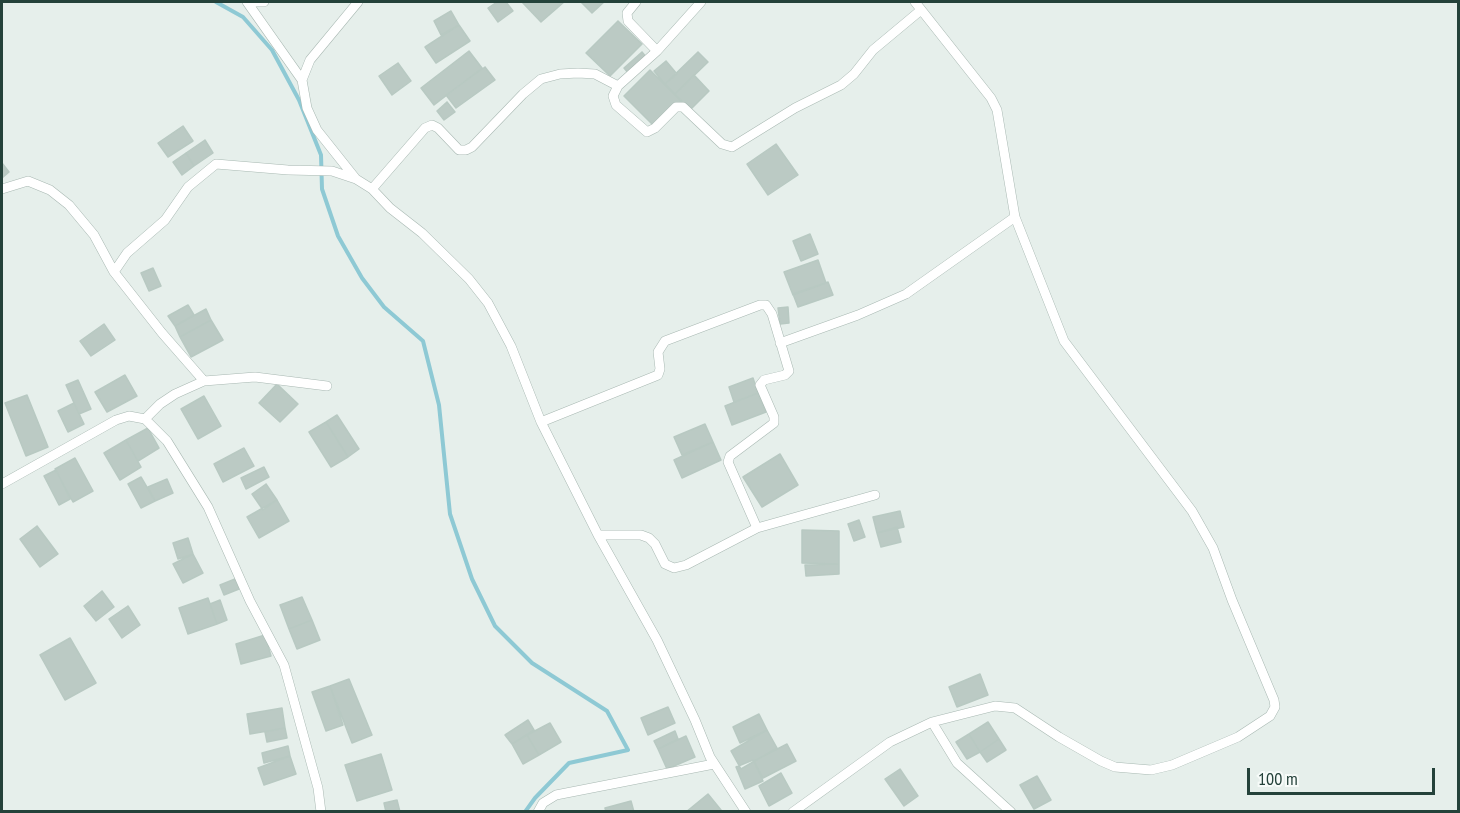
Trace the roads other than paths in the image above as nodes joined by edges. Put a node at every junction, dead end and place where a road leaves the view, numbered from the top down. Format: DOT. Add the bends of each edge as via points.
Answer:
graph roads {
  1 [pos="247,2"];
  2 [pos="256,2"];
  3 [pos="264,2"];
  4 [pos="358,2"];
  5 [pos="636,2"];
  6 [pos="701,2"];
  7 [pos="915,2"];
  8 [pos="921,10"];
  9 [pos="657,51"];
  10 [pos="302,80"];
  11 [pos="618,86"];
  12 [pos="356,179"];
  13 [pos="2,189"];
  14 [pos="372,189"];
  15 [pos="1015,217"];
  16 [pos="114,272"];
  17 [pos="780,343"];
  18 [pos="204,381"];
  19 [pos="327,386"];
  20 [pos="145,419"];
  21 [pos="540,422"];
  22 [pos="2,484"];
  23 [pos="874,495"];
  24 [pos="758,528"];
  25 [pos="598,535"];
  26 [pos="932,723"];
  27 [pos="714,764"];
  28 [pos="321,812"];
  29 [pos="538,812"];
  30 [pos="746,812"];
  31 [pos="793,812"];
  32 [pos="1011,812"];
  1 -- 10 [label="street"];
  2 -- 3 [label="street"];
  4 -- 10 [label="street" via="310,60"];
  5 -- 9 [label="street" via="627,13 628,21"];
  6 -- 9 [label="street"];
  7 -- 8 [label="street"];
  8 -- 11 [label="street" via="873,50 841,85 732,147 722,144 683,107 676,107 647,132 616,105 613,96"];
  8 -- 15 [label="street" via="997,110"];
  9 -- 11 [label="street"];
  10 -- 12 [label="street" via="307,108 317,130"];
  11 -- 14 [label="street" via="595,74 560,74 541,79 466,150 459,150 438,128 425,128"];
  12 -- 14 [label="street"];
  12 -- 16 [label="street" via="332,171 216,164 188,188 165,220"];
  13 -- 16 [label="street" via="28,181 50,190 69,205 94,235"];
  14 -- 21 [label="street" via="469,279 488,303 511,346"];
  15 -- 17 [label="street" via="906,294"];
  15 -- 26 [label="street" via="1064,341 1186,502 1213,548 1275,706 1270,716 1238,738 1151,770 1115,767 1101,761 1005,705"];
  16 -- 18 [label="street"];
  17 -- 21 [label="street" via="770,308 760,305 664,341 658,352 660,369 656,377"];
  17 -- 24 [label="street" via="789,371 764,380 760,386 774,423 730,456 728,462"];
  18 -- 19 [label="street" via="255,377"];
  18 -- 20 [label="street" via="175,394"];
  20 -- 22 [label="street" via="129,416 116,420"];
  20 -- 28 [label="street" via="166,441 208,507 284,665"];
  21 -- 25 [label="street"];
  23 -- 24 [label="street"];
  24 -- 25 [label="street" via="674,568 665,564 649,538"];
  25 -- 27 [label="street" via="657,640"];
  26 -- 31 [label="street" via="890,742"];
  26 -- 32 [label="street" via="957,763"];
  27 -- 29 [label="street" via="556,795 543,803"];
  27 -- 30 [label="street"];
}
